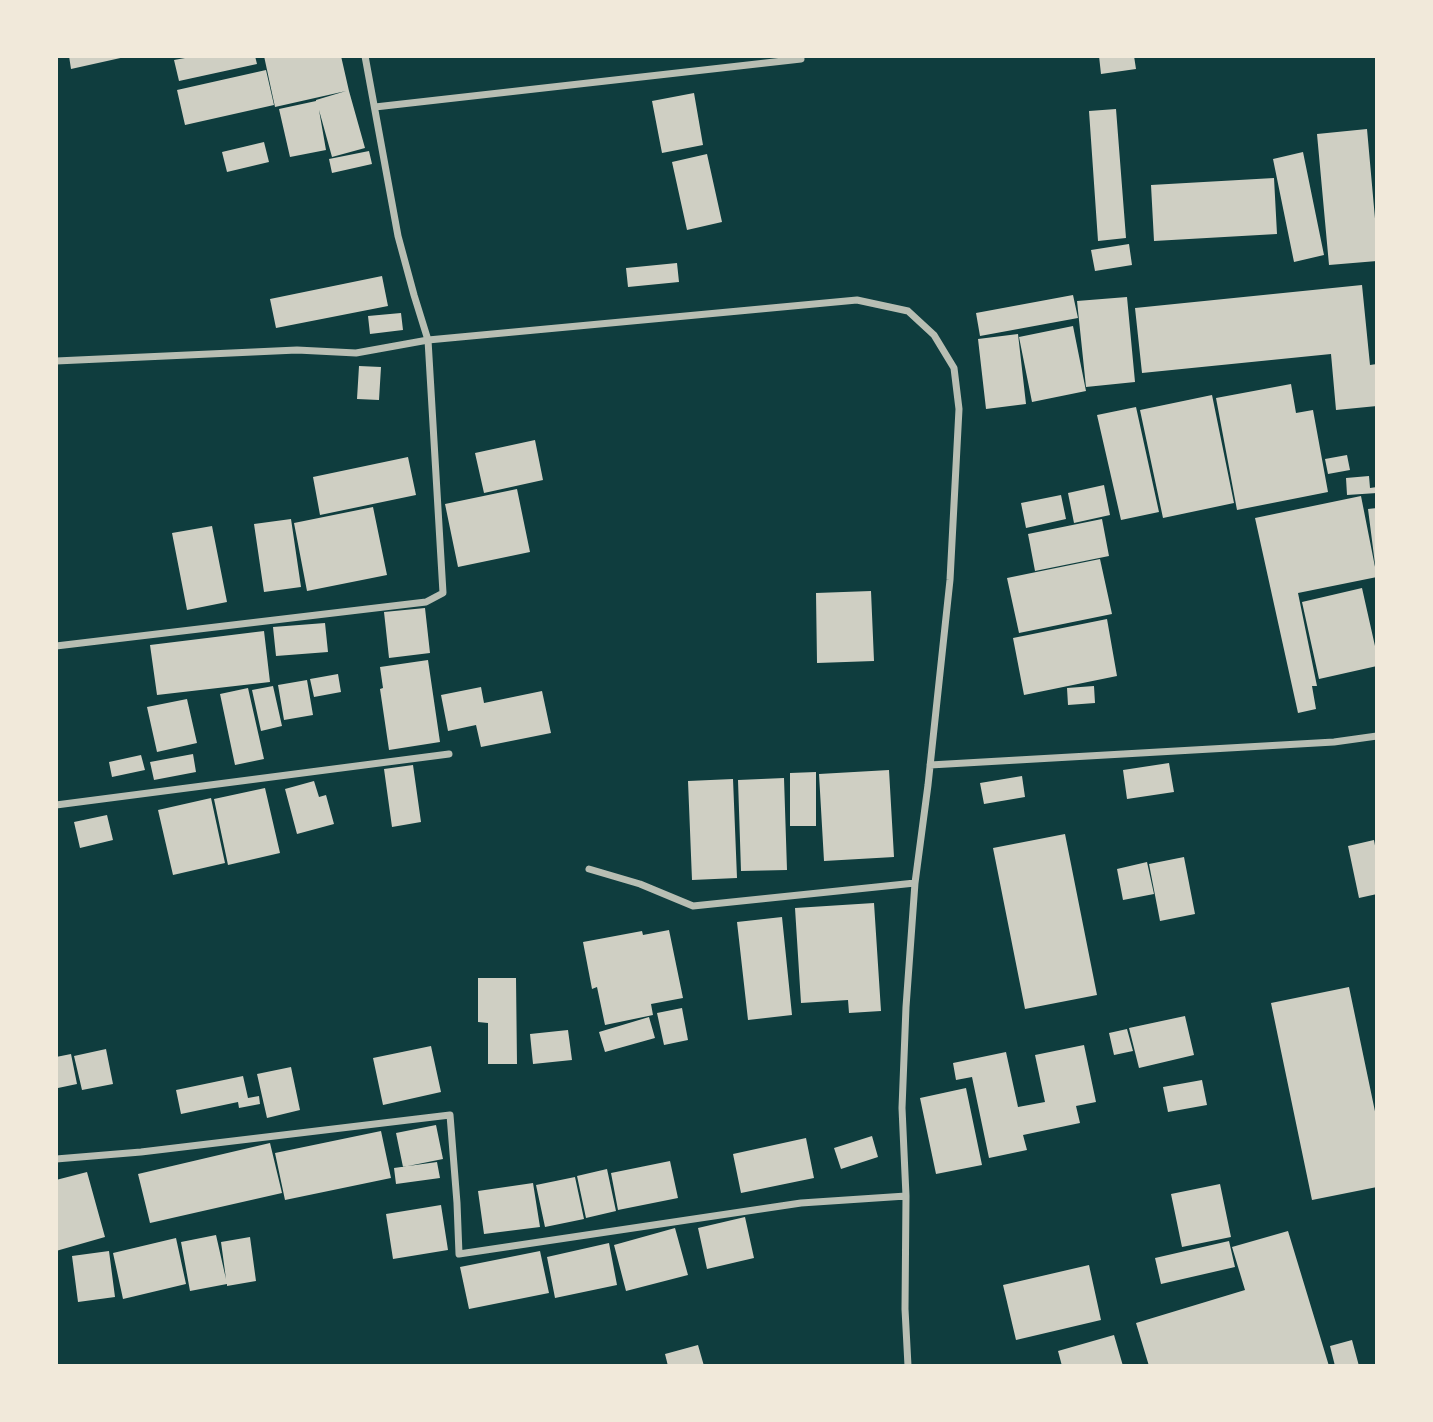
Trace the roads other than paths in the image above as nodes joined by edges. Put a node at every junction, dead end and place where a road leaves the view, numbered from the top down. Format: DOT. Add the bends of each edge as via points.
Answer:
graph roads {
  1 [pos="365,56"];
  2 [pos="801,59"];
  3 [pos="375,107"];
  4 [pos="428,340"];
  5 [pos="56,361"];
  6 [pos="56,646"];
  7 [pos="1377,736"];
  8 [pos="449,754"];
  9 [pos="930,765"];
  10 [pos="56,806"];
  11 [pos="589,869"];
  12 [pos="915,883"];
  13 [pos="56,1159"];
  14 [pos="906,1196"];
  15 [pos="908,1366"];
  1 -- 3 [label="street"];
  2 -- 3 [label="street"];
  3 -- 4 [label="street" via="398,236"];
  4 -- 5 [label="street" via="356,353 297,350"];
  4 -- 6 [label="street" via="443,593 426,602"];
  4 -- 9 [label="street" via="857,300 908,311 934,335 954,368 959,410 950,580"];
  7 -- 9 [label="street"];
  8 -- 10 [label="street"];
  9 -- 12 [label="street"];
  11 -- 12 [label="street" via="692,906"];
  12 -- 14 [label="street" via="902,1108"];
  13 -- 14 [label="street" via="450,1115 459,1254 801,1203"];
  14 -- 15 [label="street"];
}
